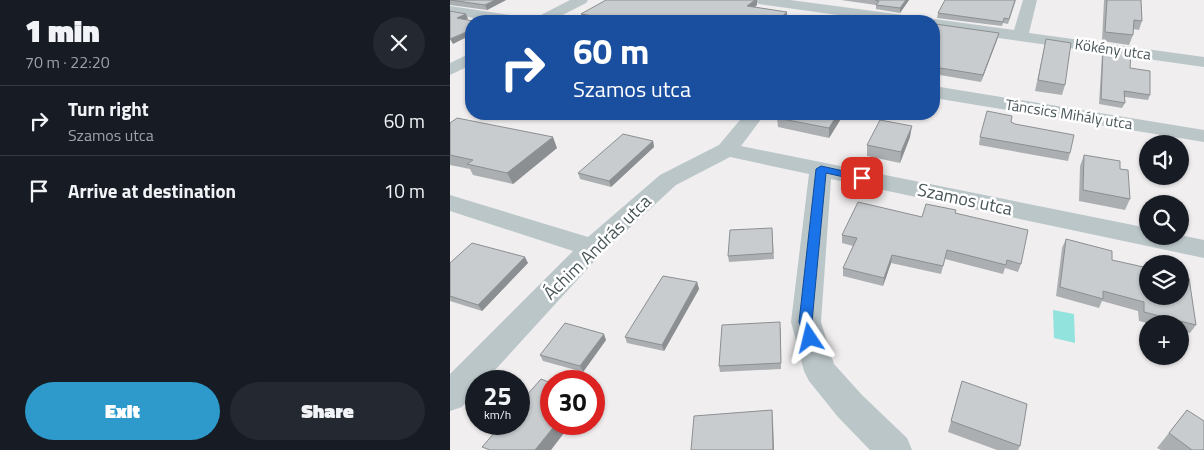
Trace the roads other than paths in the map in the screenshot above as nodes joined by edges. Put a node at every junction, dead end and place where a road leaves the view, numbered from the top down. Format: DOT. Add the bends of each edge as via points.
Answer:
graph roads {
  1 [pos="581,0"];
  2 [pos="759,0"];
  3 [pos="1030,0"];
  4 [pos="807,3"];
  5 [pos="450,10"];
  6 [pos="480,15"];
  7 [pos="552,15"];
  8 [pos="831,15"];
  9 [pos="940,25"];
  10 [pos="1020,36"];
  11 [pos="465,61"];
  12 [pos="1204,62"];
  13 [pos="450,70"];
  14 [pos="940,93"];
  15 [pos="750,120"];
  16 [pos="1204,136"];
  17 [pos="727,150"];
  18 [pos="821,169"];
  19 [pos="450,203"];
  20 [pos="592,248"];
  21 [pos="1204,249"];
  22 [pos="450,396"];
  23 [pos="894,450"];
  1 -- 7 [label="street"];
  2 -- 4 [label="street"];
  3 -- 10 [label="street"];
  4 -- 8 [label="street"];
  5 -- 6 [label="street"];
  9 -- 10 [label="street, Kökény utca"];
  10 -- 12 [label="street, Kökény utca"];
  11 -- 13 [label="street"];
  14 -- 16 [label="street, Táncsics Mihály utca"];
  15 -- 17 [label="street, Áchim András utca"];
  17 -- 18 [label="street, Szamos utca"];
  17 -- 20 [label="street, Áchim András utca" via="668,180"];
  18 -- 21 [label="street, Szamos utca"];
  18 -- 23 [label="street" via="806,322 820,371"];
  19 -- 20 [label="street"];
  20 -- 22 [label="street, Áchim András utca"];
}
